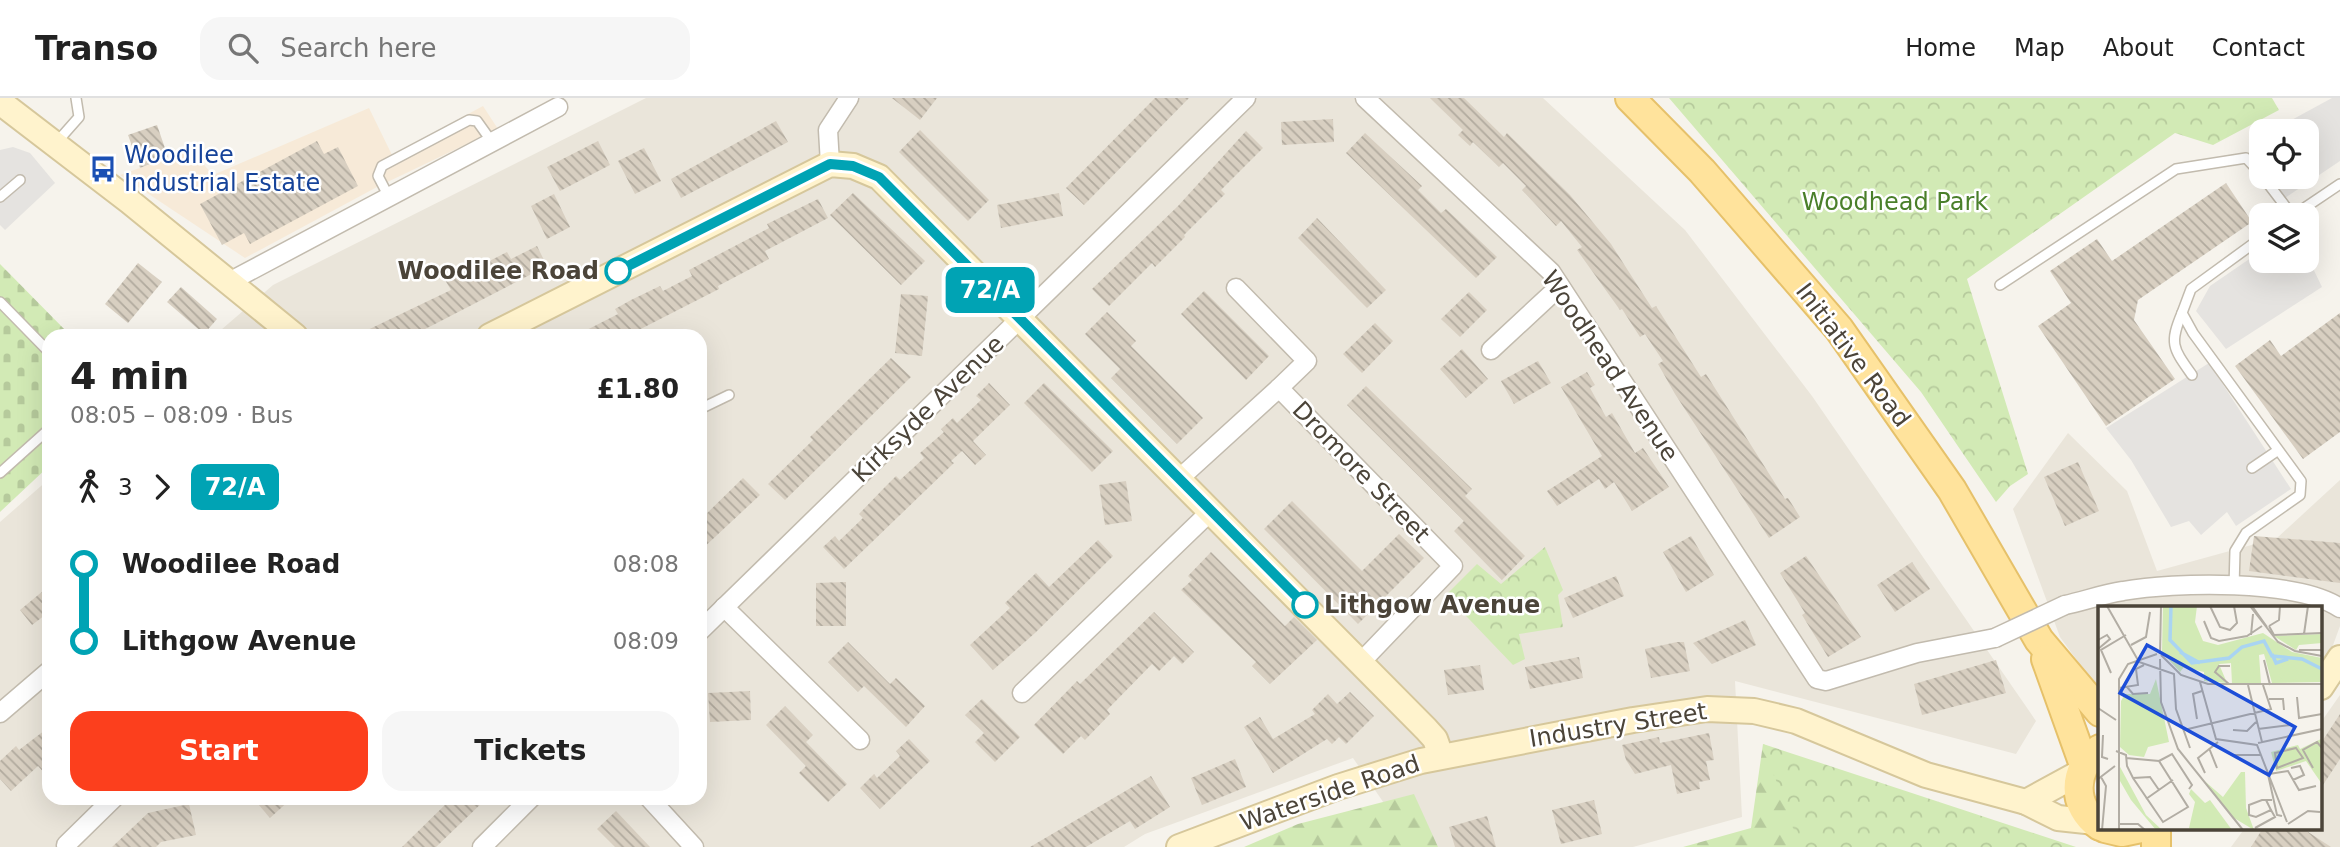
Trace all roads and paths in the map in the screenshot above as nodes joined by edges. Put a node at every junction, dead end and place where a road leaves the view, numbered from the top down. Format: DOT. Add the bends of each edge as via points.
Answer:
graph roads {
  1 [pos="76,98"];
  2 [pos="849,98"];
  3 [pos="1246,98"];
  4 [pos="1365,98"];
  5 [pos="1630,98"];
  6 [pos="2,106"];
  7 [pos="558,107"];
  8 [pos="492,142"];
  9 [pos="55,144"];
  10 [pos="2249,161"];
  11 [pos="830,164"];
  12 [pos="20,180"];
  13 [pos="2340,184"];
  14 [pos="2273,189"];
  15 [pos="0,197"];
  16 [pos="389,197"];
  17 [pos="2284,203"];
  18 [pos="2311,203"];
  19 [pos="2249,248"];
  20 [pos="229,282"];
  21 [pos="2000,285"];
  22 [pos="1560,286"];
  23 [pos="1236,288"];
  24 [pos="0,302"];
  25 [pos="2182,313"];
  26 [pos="1021,320"];
  27 [pos="286,329"];
  28 [pos="505,329"];
  29 [pos="42,345"];
  30 [pos="1491,350"];
  31 [pos="2192,375"];
  32 [pos="1279,388"];
  33 [pos="729,395"];
  34 [pos="707,406"];
  35 [pos="42,435"];
  36 [pos="2277,451"];
  37 [pos="2252,468"];
  38 [pos="0,473"];
  39 [pos="1180,478"];
  40 [pos="1212,510"];
  41 [pos="2234,587"];
  42 [pos="724,607"];
  43 [pos="2340,608"];
  44 [pos="707,624"];
  45 [pos="2039,640"];
  46 [pos="2340,658"];
  47 [pos="1361,662"];
  48 [pos="42,677"];
  49 [pos="2322,685"];
  50 [pos="1022,693"];
  51 [pos="2098,710"];
  52 [pos="0,713"];
  53 [pos="860,740"];
  54 [pos="1441,756"];
  55 [pos="2088,762"];
  56 [pos="2026,802"];
  57 [pos="107,805"];
  58 [pos="524,805"];
  59 [pos="655,805"];
  60 [pos="2098,814"];
  61 [pos="2098,826"];
  62 [pos="66,845"];
  63 [pos="482,847"];
  64 [pos="694,847"];
  65 [pos="1180,847"];
  1 -- 9 [label="lane" via="79,117"];
  2 -- 11 [label="street" via="828,130"];
  3 -- 26 [label="street, Kirksyde Avenue"];
  4 -- 22 [label="street, Woodhead Avenue" via="1551,272"];
  5 -- 45 [label="main road, Initiative Road" via="1702,171 1839,329 1952,490"];
  6 -- 9 [label="street"];
  7 -- 8 [label="street"];
  8 -- 16 [label="street"];
  8 -- 16 [label="lane" via="477,121 468,120 382,166 378,176"];
  9 -- 20 [label="street"];
  10 -- 21 [label="lane" via="2176,169"];
  11 -- 26 [label="street" via="853,166 879,177"];
  11 -- 28 [label="street"];
  12 -- 15 [label="lane"];
  13 -- 18 [label="lane"];
  14 -- 17 [label="lane"];
  16 -- 20 [label="street"];
  19 -- 25 [label="lane" via="2191,289"];
  20 -- 27 [label="street"];
  22 -- 30 [label="street"];
  22 -- 41 [label="street, Woodhead Avenue, bridge" via="1817,679 1826,681 1917,653 1995,638 2065,605 2123,591"];
  23 -- 32 [label="street, Dromore Street" via="1307,361"];
  24 -- 29 [label="lane"];
  25 -- 31 [label="lane" via="2173,335 2175,351"];
  25 -- 36 [label="lane"];
  26 -- 39 [label="street"];
  26 -- 42 [label="street, Kirksyde Avenue"];
  32 -- 39 [label="street"];
  32 -- 47 [label="street, Dromore Street" via="1453,566"];
  33 -- 34 [label="lane"];
  35 -- 38 [label="lane"];
  36 -- 37 [label="lane"];
  36 -- 41 [label="lane" via="2303,488 2300,495 2246,533 2235,551"];
  39 -- 40 [label="street"];
  40 -- 47 [label="street"];
  40 -- 50 [label="street"];
  41 -- 43 [label="street" via="2321,597"];
  42 -- 44 [label="street, Kirksyde Avenue"];
  42 -- 53 [label="street"];
  45 -- 51 [label="main road"];
  45 -- 55 [label="main road"];
  46 -- 49 [label="street"];
  47 -- 54 [label="street" via="1435,738"];
  48 -- 52 [label="street"];
  54 -- 56 [label="street, Industry Street" via="1684,711 1754,711 1796,722 1926,775"];
  54 -- 65 [label="street, Waterside Road" via="1338,788"];
  55 -- 56 [label="street"];
  55 -- 60 [label="main road" via="2080,799"];
  56 -- 61 [label="street, Industry Street" via="2058,818"];
  57 -- 62 [label="street"];
  58 -- 63 [label="street"];
  59 -- 64 [label="street"];
}
